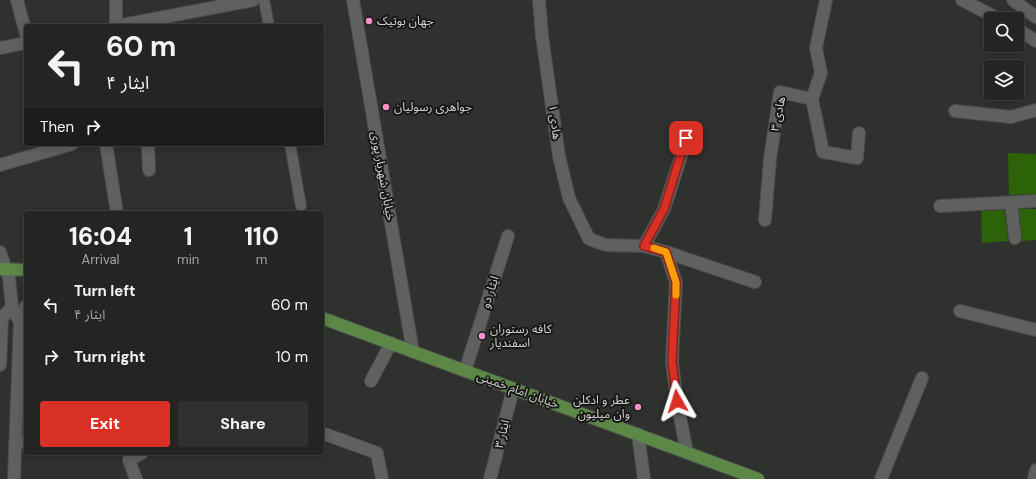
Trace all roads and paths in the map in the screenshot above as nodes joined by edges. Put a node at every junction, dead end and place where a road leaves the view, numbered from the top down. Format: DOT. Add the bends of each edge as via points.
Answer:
graph roads {
  1 [pos="17,0"];
  2 [pos="116,0"];
  3 [pos="253,0"];
  4 [pos="264,0"];
  5 [pos="354,0"];
  6 [pos="539,0"];
  7 [pos="826,0"];
  8 [pos="962,0"];
  9 [pos="1013,0"];
  10 [pos="985,12"];
  11 [pos="1036,17"];
  12 [pos="116,24"];
  13 [pos="127,24"];
  14 [pos="269,24"];
  15 [pos="24,26"];
  16 [pos="1024,33"];
  17 [pos="1036,41"];
  18 [pos="24,43"];
  19 [pos="0,48"];
  20 [pos="812,99"];
  21 [pos="1036,110"];
  22 [pos="955,111"];
  23 [pos="859,133"];
  24 [pos="686,138"];
  25 [pos="65,146"];
  26 [pos="106,146"];
  27 [pos="148,146"];
  28 [pos="290,146"];
  29 [pos="0,165"];
  30 [pos="149,170"];
  31 [pos="1036,201"];
  32 [pos="1011,203"];
  33 [pos="301,206"];
  34 [pos="940,206"];
  35 [pos="117,211"];
  36 [pos="766,220"];
  37 [pos="508,236"];
  38 [pos="1015,238"];
  39 [pos="644,246"];
  40 [pos="0,252"];
  41 [pos="666,252"];
  42 [pos="24,270"];
  43 [pos="5,272"];
  44 [pos="754,282"];
  45 [pos="12,307"];
  46 [pos="24,311"];
  47 [pos="960,311"];
  48 [pos="1,320"];
  49 [pos="324,320"];
  50 [pos="20,322"];
  51 [pos="1036,330"];
  52 [pos="390,343"];
  53 [pos="22,350"];
  54 [pos="413,352"];
  55 [pos="0,365"];
  56 [pos="465,371"];
  57 [pos="922,378"];
  58 [pos="371,381"];
  59 [pos="513,389"];
  60 [pos="324,434"];
  61 [pos="638,434"];
  62 [pos="21,442"];
  63 [pos="687,453"];
  64 [pos="138,455"];
  65 [pos="1036,470"];
  66 [pos="14,479"];
  67 [pos="136,479"];
  68 [pos="382,479"];
  69 [pos="490,479"];
  70 [pos="644,479"];
  71 [pos="758,479"];
  72 [pos="881,479"];
  73 [pos="1034,479"];
  1 -- 15 [label="street"];
  2 -- 12 [label="street"];
  3 -- 13 [label="street"];
  4 -- 14 [label="lane"];
  5 -- 54 [label="street, خیابان شهریار پوری"];
  6 -- 39 [label="street, هادی ۱" via="559,156 569,198 590,239 606,245"];
  7 -- 20 [label="street" via="816,48 821,73"];
  8 -- 10 [label="street"];
  9 -- 11 [label="street"];
  16 -- 17 [label="street"];
  18 -- 19 [label="street"];
  20 -- 23 [label="street" via="823,152 857,158"];
  20 -- 36 [label="street, هادی ۳" via="780,92 770,159"];
  21 -- 22 [label="street" via="1011,116"];
  24 -- 39 [label="street" via="664,209"];
  25 -- 29 [label="street"];
  26 -- 35 [label="street"];
  27 -- 30 [label="street"];
  28 -- 33 [label="lane"];
  31 -- 32 [label="street"];
  32 -- 34 [label="street"];
  32 -- 38 [label="street"];
  37 -- 56 [label="street, ایثار دو"];
  39 -- 41 [label="street"];
  40 -- 43 [label="street"];
  41 -- 44 [label="street"];
  41 -- 63 [label="street" via="676,282 672,362"];
  42 -- 43 [label="main road"];
  43 -- 45 [label="street"];
  45 -- 48 [label="street"];
  45 -- 50 [label="street"];
  46 -- 50 [label="street"];
  47 -- 51 [label="street"];
  48 -- 55 [label="street"];
  49 -- 52 [label="main road, خیابان امام خمینی"];
  50 -- 53 [label="street"];
  52 -- 54 [label="main road, خیابان امام خمینی"];
  52 -- 58 [label="street"];
  53 -- 62 [label="street"];
  54 -- 56 [label="main road, خیابان امام خمینی"];
  56 -- 59 [label="main road, خیابان امام خمینی"];
  57 -- 72 [label="street"];
  59 -- 61 [label="main road, خیابان امام خمینی"];
  59 -- 69 [label="street, ایثار ۳"];
  60 -- 68 [label="street" via="377,453"];
  61 -- 63 [label="main road, خیابان امام خمینی"];
  61 -- 70 [label="street"];
  62 -- 66 [label="street"];
  63 -- 71 [label="main road, خیابان امام خمینی"];
  64 -- 67 [label="street" via="128,460"];
  65 -- 73 [label="street"];
}
